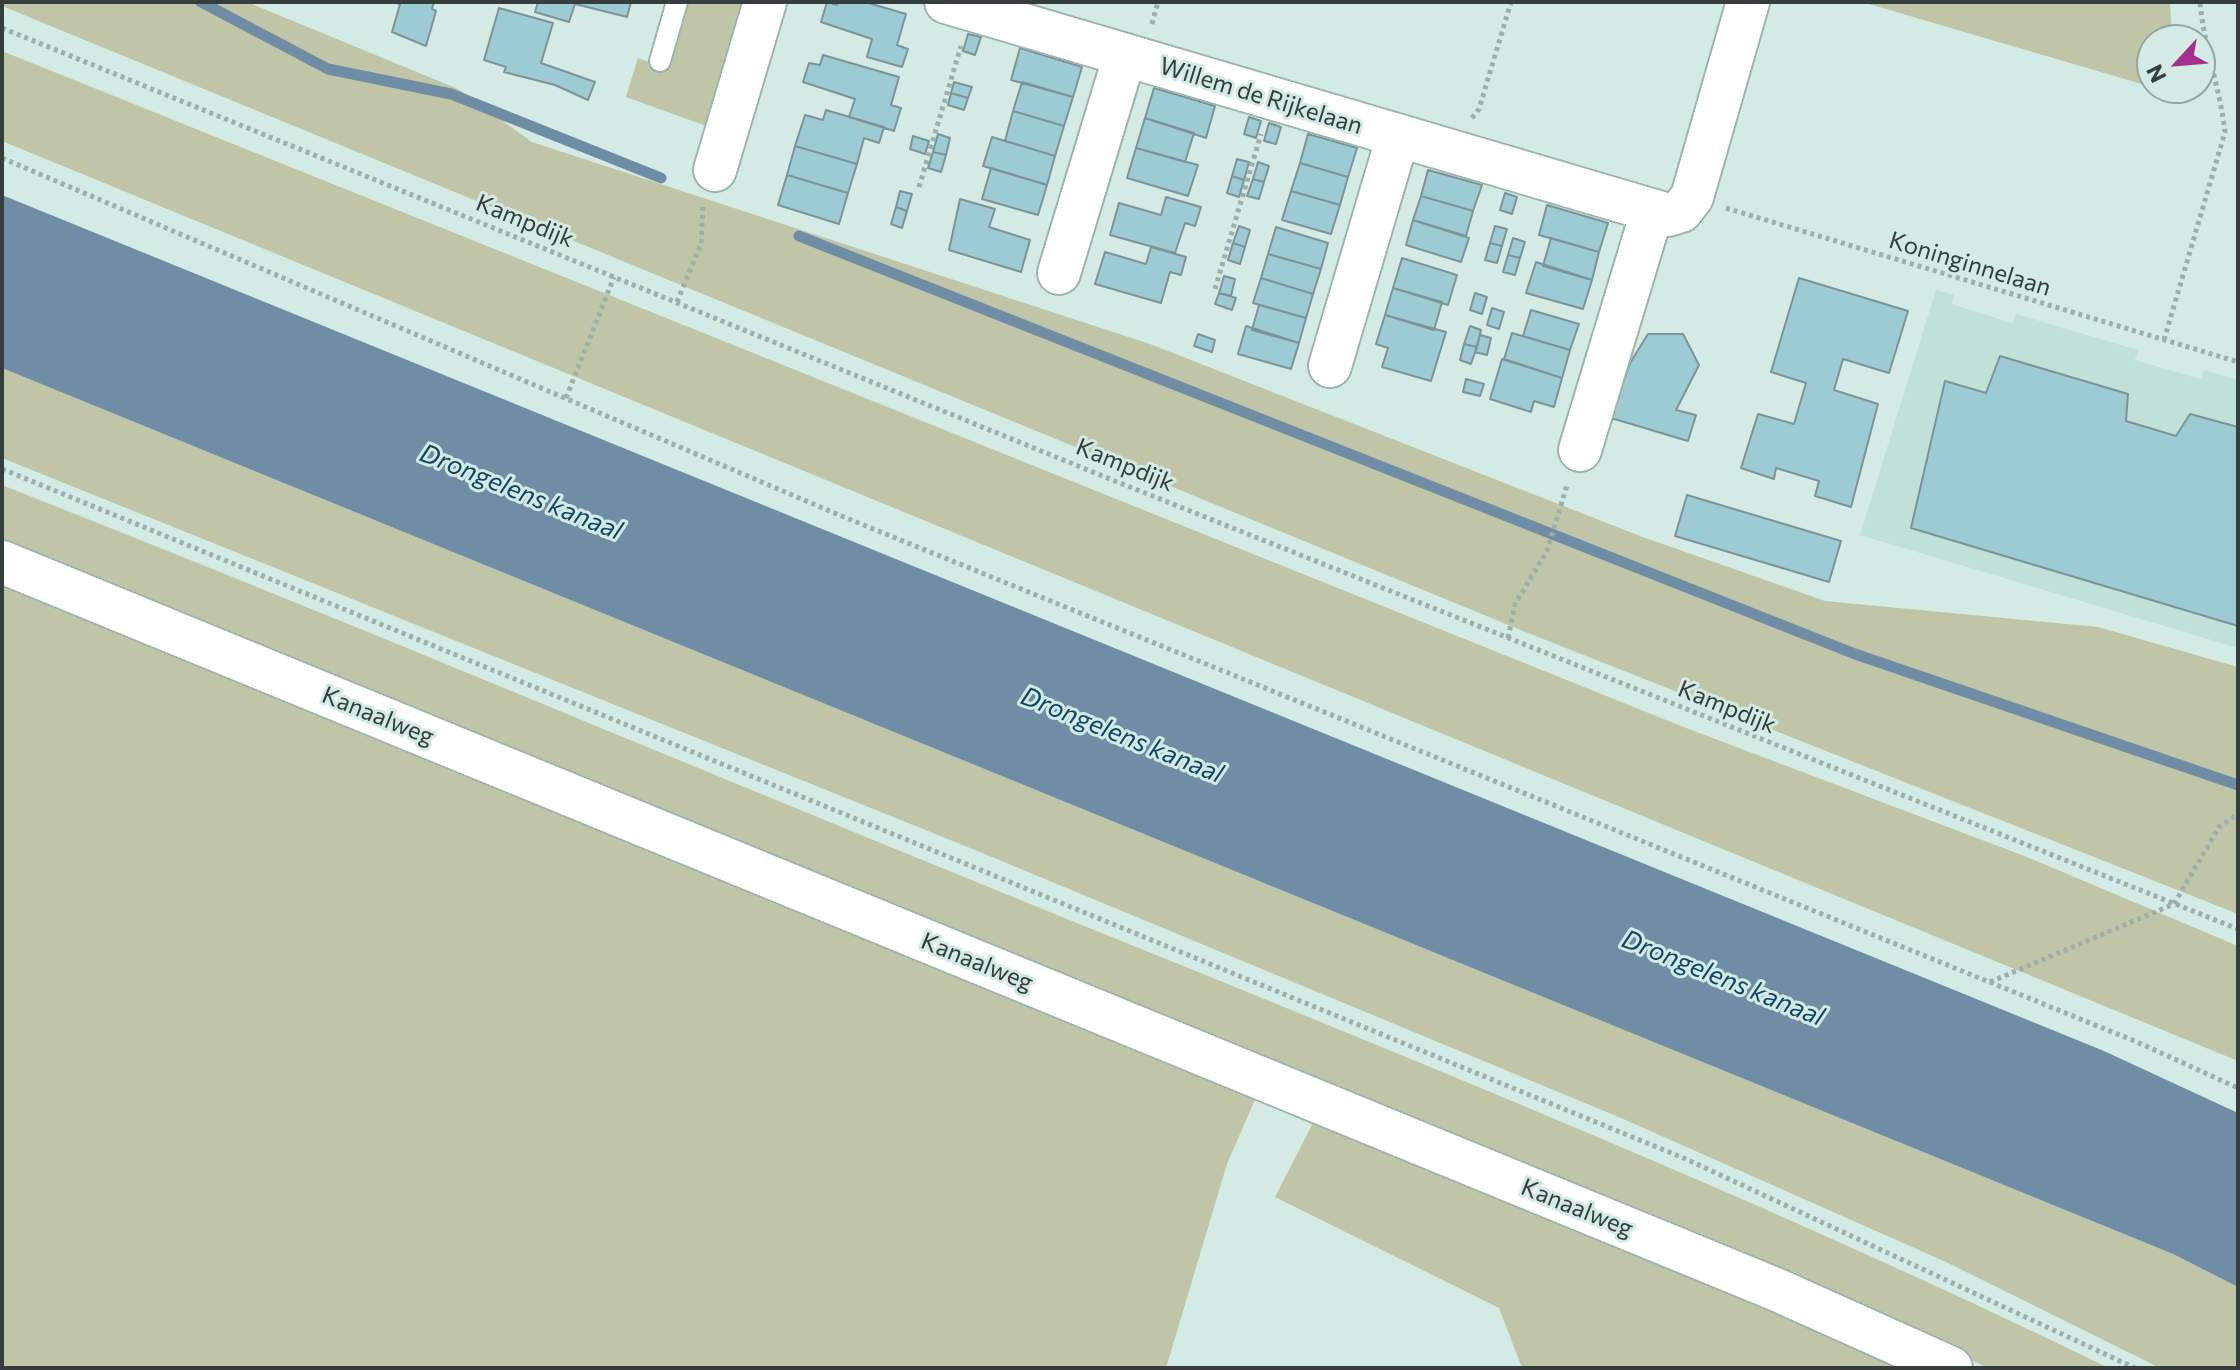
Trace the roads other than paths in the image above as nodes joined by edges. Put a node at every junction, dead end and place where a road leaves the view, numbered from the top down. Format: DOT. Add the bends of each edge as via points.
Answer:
graph roads {
  1 [pos="677,2"];
  2 [pos="765,2"];
  3 [pos="1748,2"];
  4 [pos="959,6"];
  5 [pos="1125,55"];
  6 [pos="660,61"];
  7 [pos="1398,136"];
  8 [pos="715,170"];
  9 [pos="1652,212"];
  10 [pos="1059,273"];
  11 [pos="1330,366"];
  12 [pos="1580,450"];
  13 [pos="2,562"];
  14 [pos="1951,1368"];
  1 -- 6 [label="lane"];
  2 -- 8 [label="street"];
  3 -- 9 [label="street" via="1692,197 1681,211"];
  4 -- 5 [label="street, Willem de Rijkelaan"];
  5 -- 7 [label="street, Willem de Rijkelaan"];
  5 -- 10 [label="street"];
  7 -- 9 [label="street, Willem de Rijkelaan"];
  7 -- 11 [label="street"];
  9 -- 12 [label="street"];
  13 -- 14 [label="street, Kanaalweg" via="1775,1289"];
}
